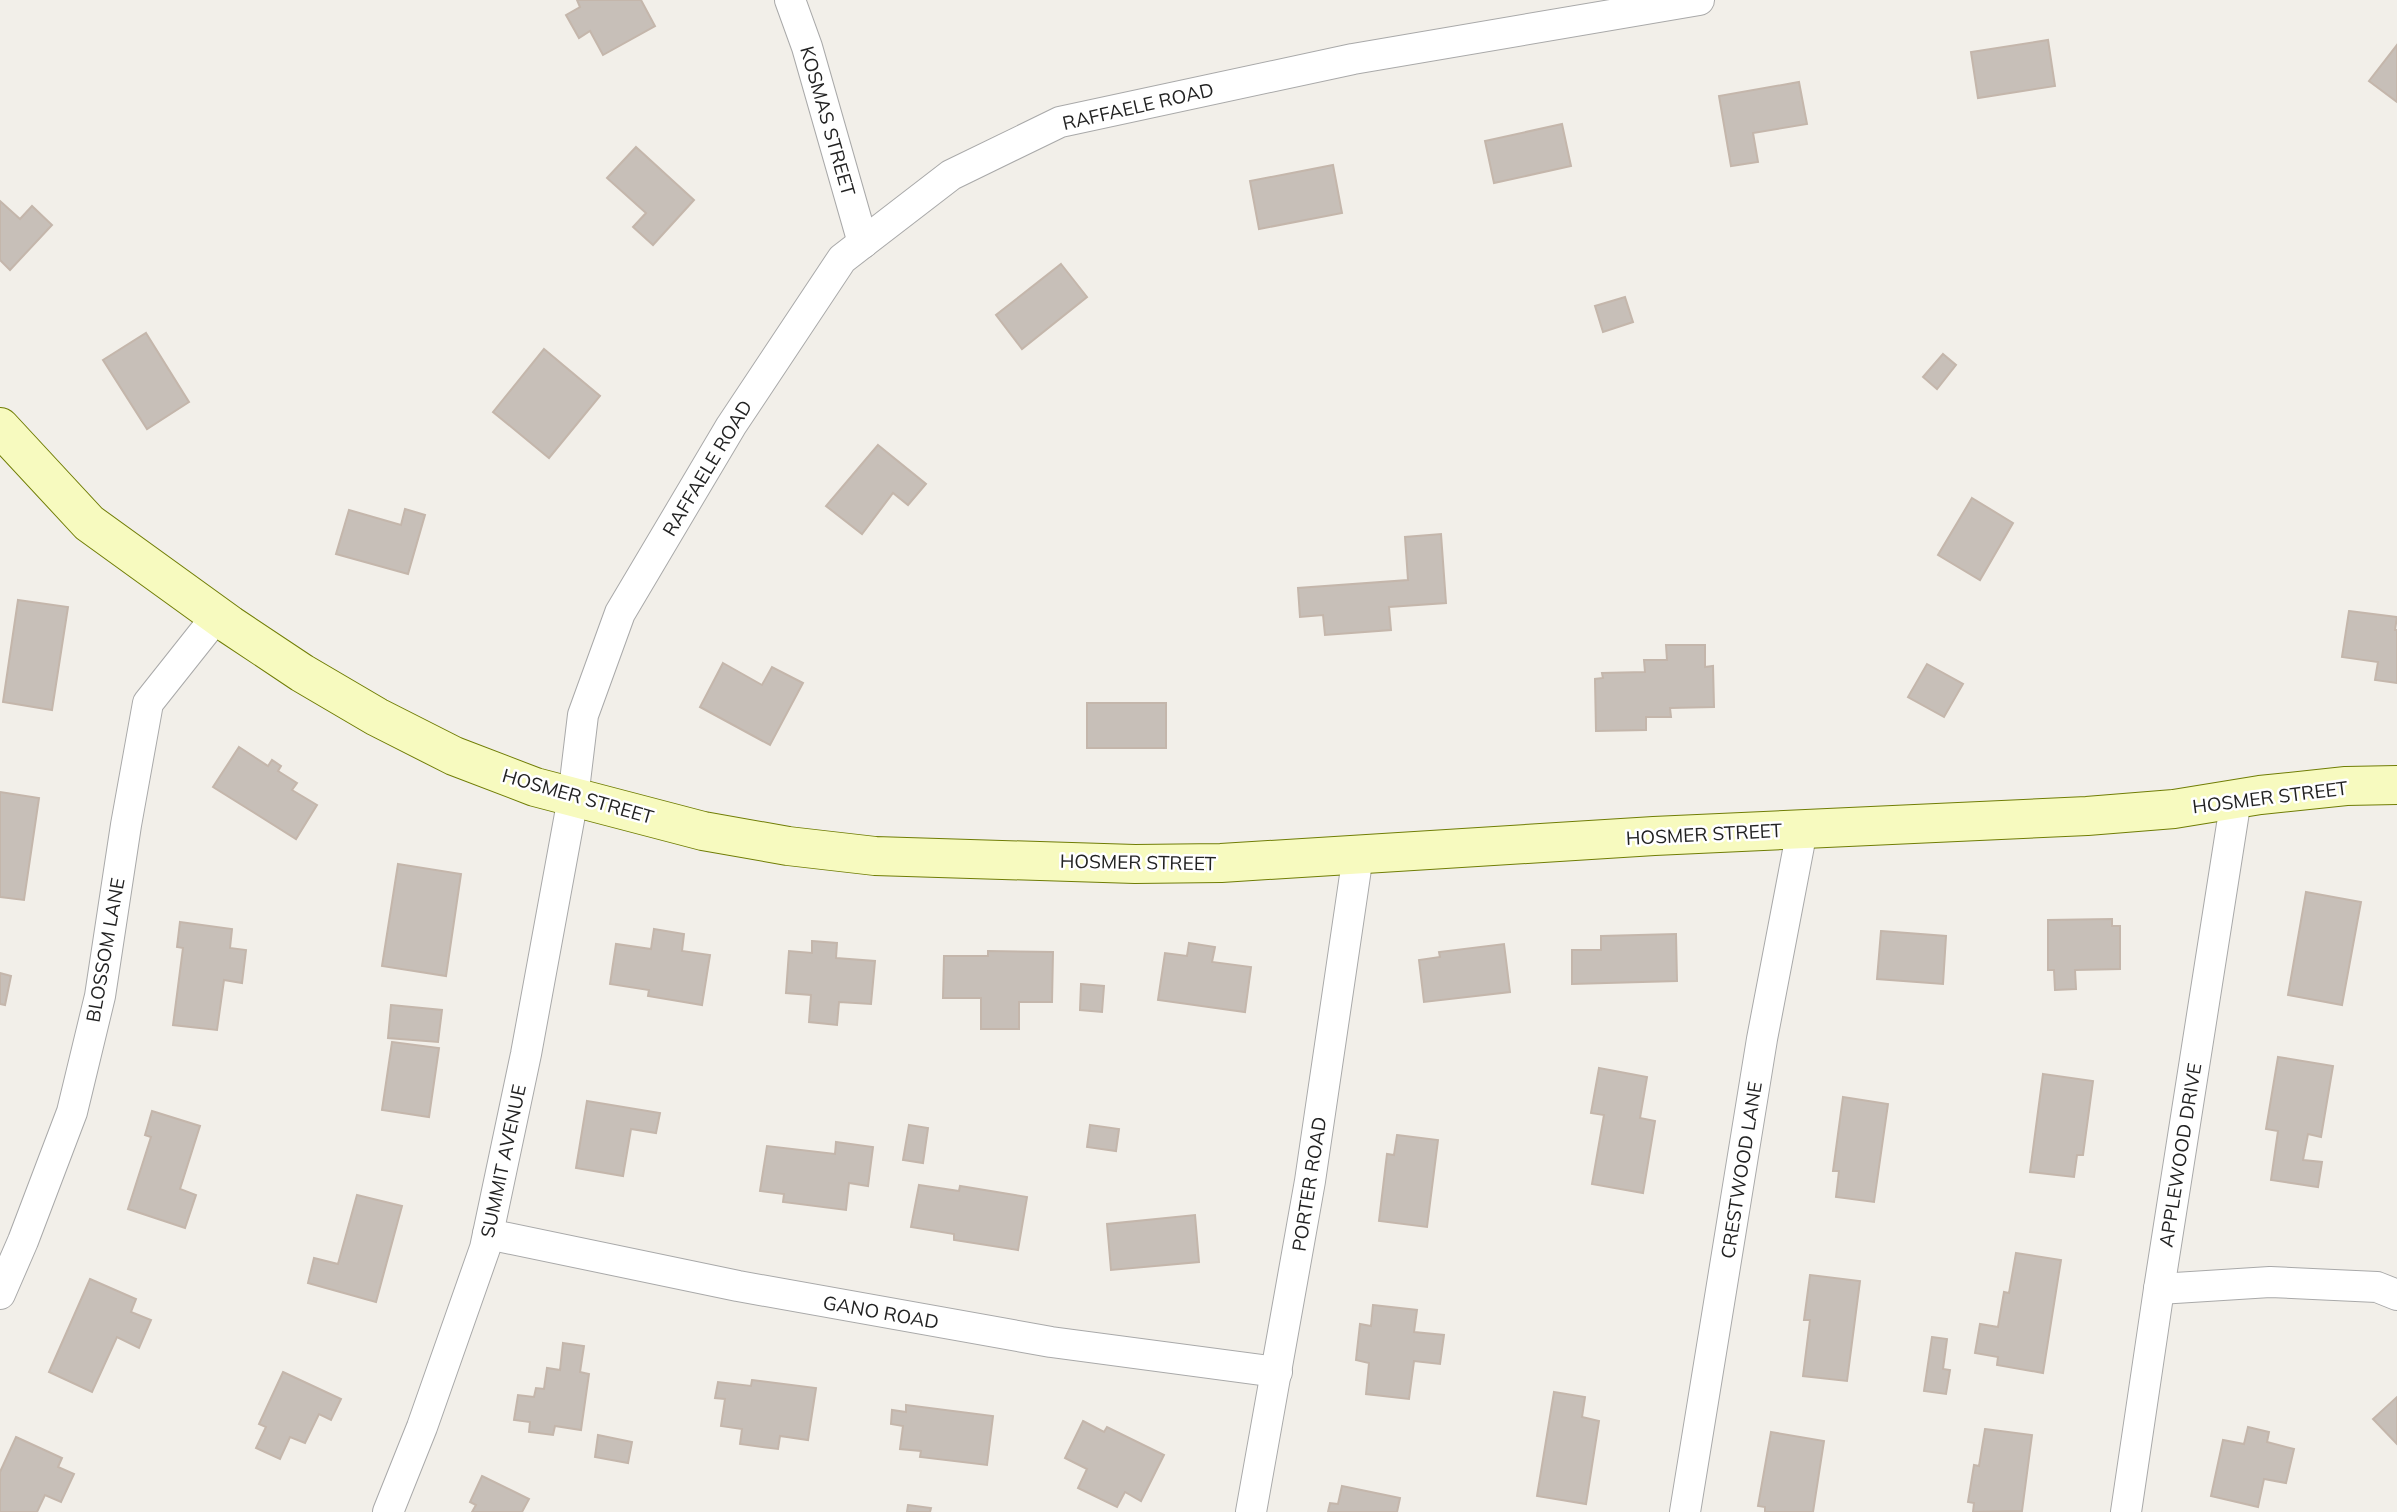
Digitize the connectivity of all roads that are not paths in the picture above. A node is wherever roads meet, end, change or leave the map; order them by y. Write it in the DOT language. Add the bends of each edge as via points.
graph roads {
  1 [pos="790,0"];
  2 [pos="1699,0"];
  3 [pos="863,243"];
  4 [pos="0,427"];
  5 [pos="217,616"];
  6 [pos="2397,785"];
  7 [pos="573,798"];
  8 [pos="2236,799"];
  9 [pos="1802,830"];
  10 [pos="1358,855"];
  11 [pos="488,1234"];
  12 [pos="2159,1289"];
  13 [pos="0,1294"];
  14 [pos="2397,1295"];
  15 [pos="1277,1373"];
  16 [pos="388,1512"];
  17 [pos="1251,1512"];
  18 [pos="1685,1512"];
  19 [pos="2126,1512"];
  1 -- 3 [label="street, KOSMAS STREET"];
  2 -- 3 [label="street, RAFFAELE ROAD" via="1353,59 1060,122 951,175"];
  3 -- 7 [label="street, RAFFAELE ROAD" via="842,259 738,415 620,613 583,715"];
  4 -- 5 [label="street, HOSMER STREET" via="89,523"];
  5 -- 7 [label="street, HOSMER STREET" via="377,717 454,756"];
  5 -- 13 [label="street, BLOSSOM LANE" via="148,703 100,996 72,1112"];
  6 -- 8 [label="street, HOSMER STREET"];
  7 -- 10 [label="street, HOSMER STREET" via="703,831 874,856 1135,864"];
  7 -- 11 [label="street, SUMMIT AVENUE"];
  8 -- 9 [label="street, HOSMER STREET" via="2087,816"];
  8 -- 12 [label="street, APPLEWOOD DRIVE"];
  9 -- 10 [label="street, HOSMER STREET"];
  9 -- 18 [label="street, CRESTWOOD LANE" via="1762,1039"];
  10 -- 15 [label="street, PORTER ROAD"];
  11 -- 15 [label="street, GANO ROAD" via="738,1286 1037,1340"];
  11 -- 16 [label="street, SUMMIT AVENUE"];
  12 -- 14 [label="street" via="2270,1282 2377,1287"];
  12 -- 19 [label="street, APPLEWOOD DRIVE"];
  15 -- 17 [label="street, PORTER ROAD"];
}
